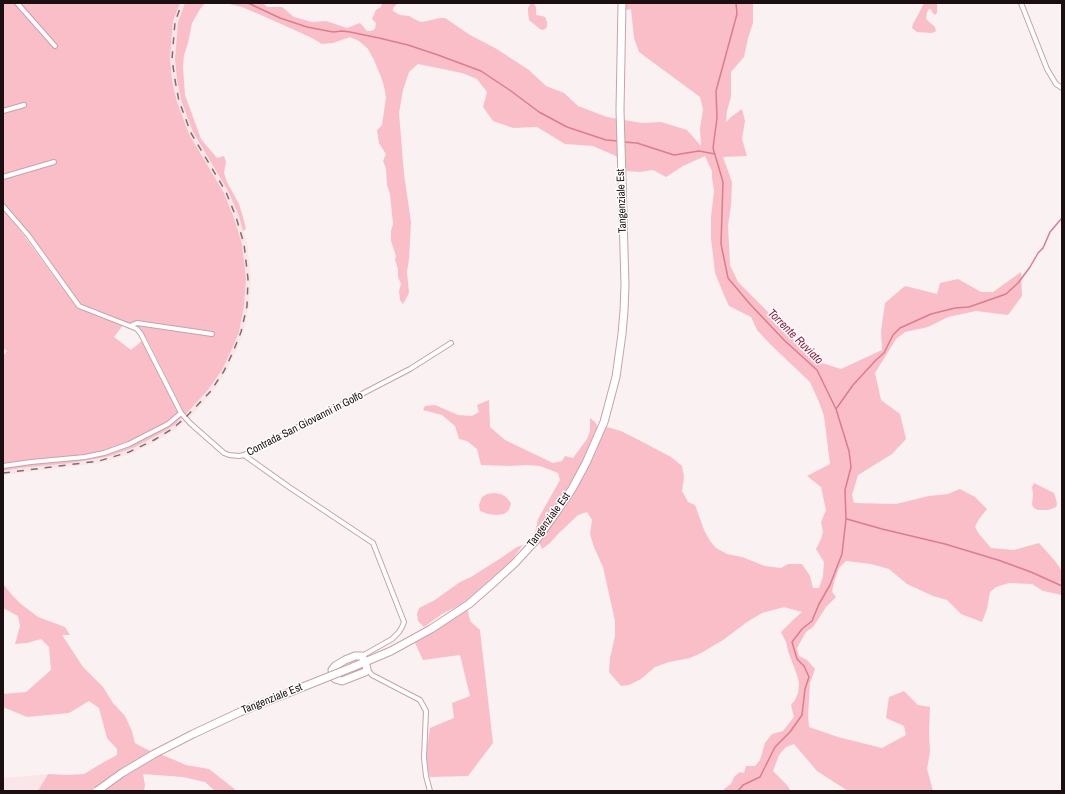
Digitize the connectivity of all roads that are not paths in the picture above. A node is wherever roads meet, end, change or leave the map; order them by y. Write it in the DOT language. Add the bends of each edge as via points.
graph roads {
  1 [pos="17,3"];
  2 [pos="622,3"];
  3 [pos="1020,3"];
  4 [pos="55,46"];
  5 [pos="1062,88"];
  6 [pos="24,105"];
  7 [pos="3,111"];
  8 [pos="54,162"];
  9 [pos="3,178"];
  10 [pos="3,206"];
  11 [pos="130,326"];
  12 [pos="212,334"];
  13 [pos="451,343"];
  14 [pos="181,413"];
  15 [pos="244,455"];
  16 [pos="3,466"];
  17 [pos="363,659"];
  18 [pos="367,669"];
  19 [pos="97,791"];
  20 [pos="430,791"];
  1 -- 4 [label="street"];
  2 -- 17 [label="main road, Tangenziale Est" via="620,110 624,311 616,377 604,422 572,489 537,539 515,563 469,604 431,629 391,651"];
  3 -- 5 [label="street" via="1047,69 1056,84"];
  6 -- 7 [label="street"];
  8 -- 9 [label="street"];
  10 -- 11 [label="street, Contrada San Giovanni in Golfo" via="28,235 79,306"];
  11 -- 12 [label="street" via="137,323"];
  11 -- 14 [label="street, Contrada San Giovanni in Golfo" via="141,334"];
  13 -- 15 [label="street, Contrada San Giovanni in Golfo" via="384,384"];
  14 -- 15 [label="street, Contrada San Giovanni in Golfo" via="224,453"];
  14 -- 16 [label="street" via="168,424 149,434 104,452 85,457"];
  15 -- 17 [label="street" via="373,543 404,622 392,639"];
  17 -- 18 [label="main road"];
  17 -- 18 [label="main road" via="355,656 335,666 332,670 335,679 342,681"];
  17 -- 19 [label="main road, Tangenziale Est, bridge" via="353,667 240,712 193,734 154,754"];
  18 -- 20 [label="street" via="372,676 420,700 426,711 424,758"];
}
